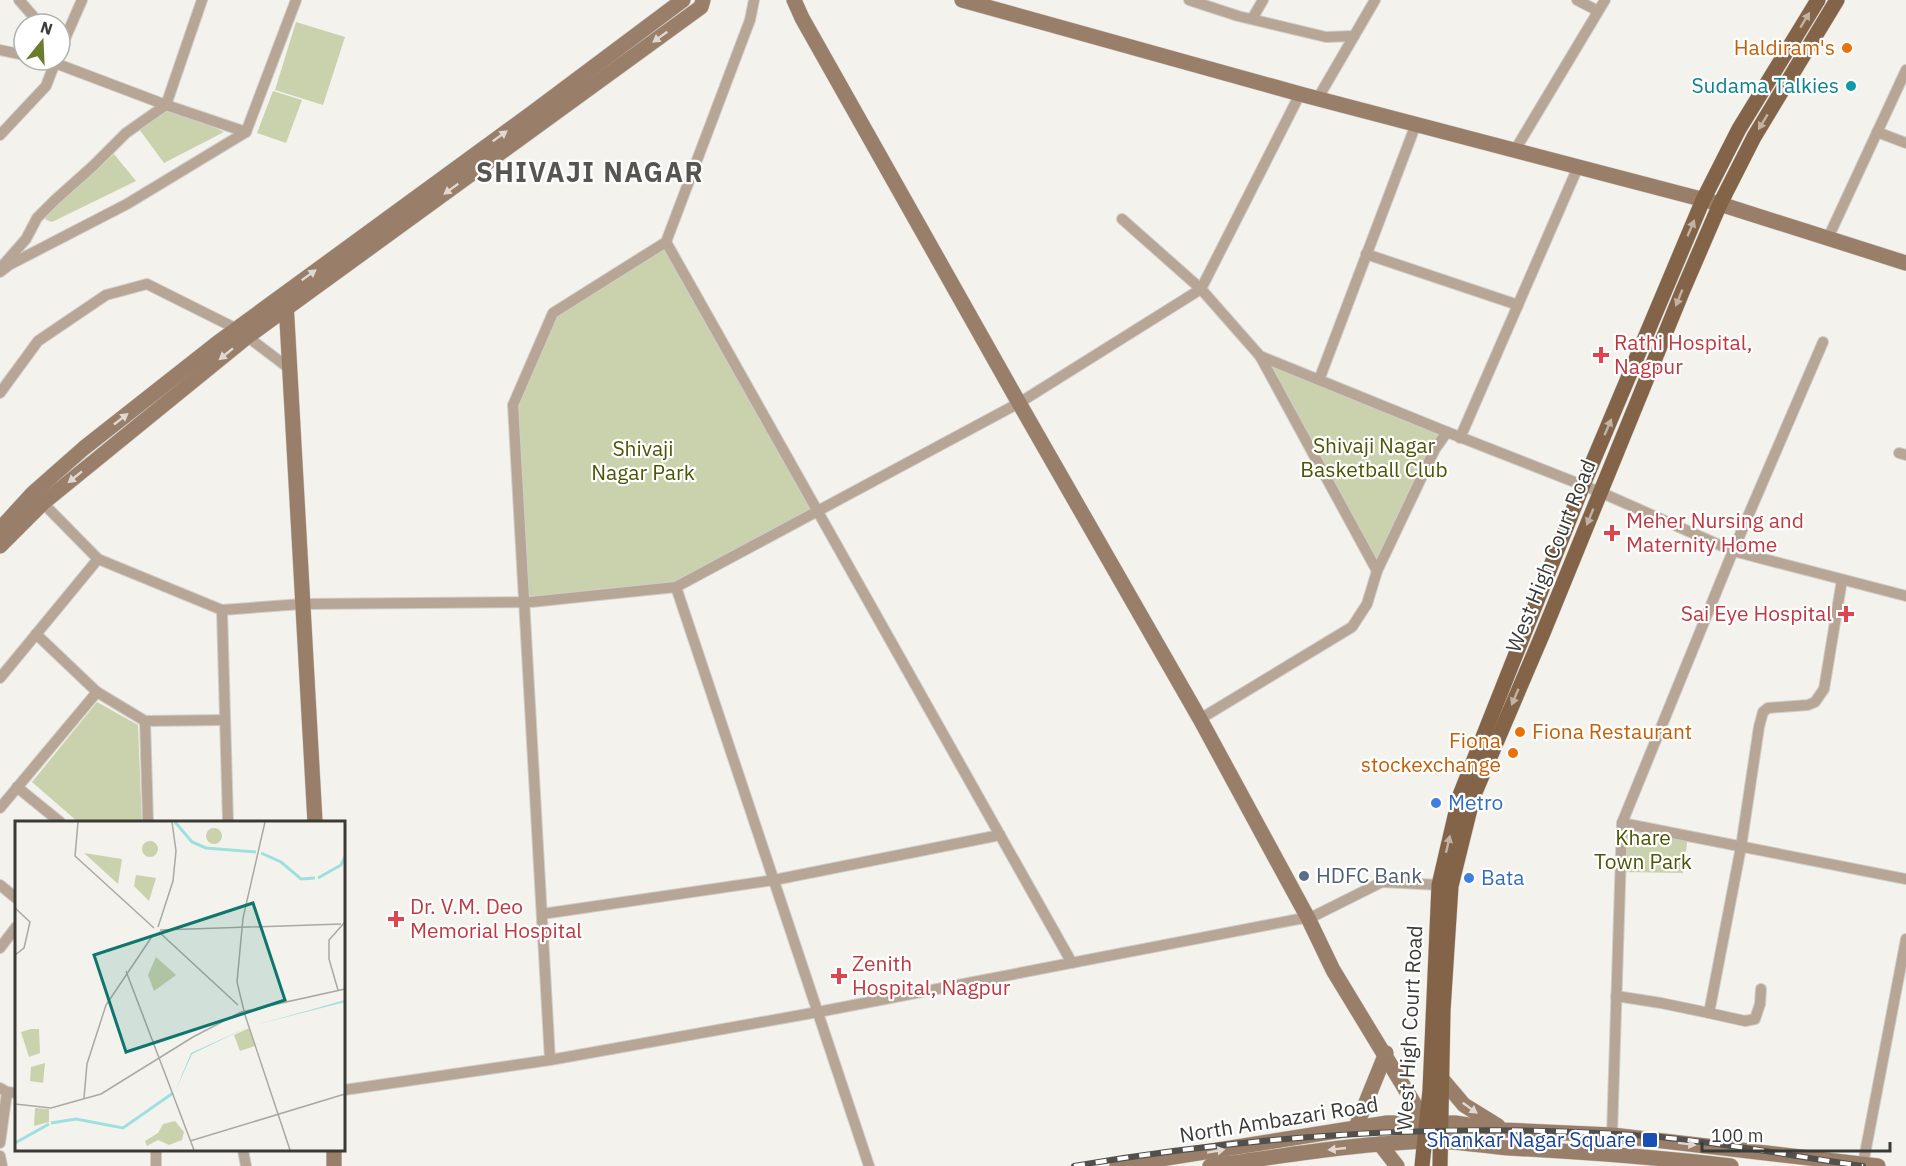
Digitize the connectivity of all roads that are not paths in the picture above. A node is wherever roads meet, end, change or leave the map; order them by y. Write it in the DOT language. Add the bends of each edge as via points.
graph roads {
  1 [pos="19,0"];
  2 [pos="82,0"];
  3 [pos="202,0"];
  4 [pos="296,0"];
  5 [pos="683,0"];
  6 [pos="703,0"];
  7 [pos="754,0"];
  8 [pos="794,0"];
  9 [pos="962,0"];
  10 [pos="1190,0"];
  11 [pos="1263,0"];
  12 [pos="1375,0"];
  13 [pos="1577,0"];
  14 [pos="1605,0"];
  15 [pos="1818,0"];
  16 [pos="1837,0"];
  17 [pos="30,12"];
  18 [pos="1598,12"];
  19 [pos="1252,19"];
  20 [pos="72,21"];
  21 [pos="1354,36"];
  22 [pos="72,68"];
  23 [pos="1906,69"];
  24 [pos="50,72"];
  25 [pos="1300,94"];
  26 [pos="1318,98"];
  27 [pos="166,105"];
  28 [pos="1416,124"];
  29 [pos="246,132"];
  30 [pos="1877,132"];
  31 [pos="0,135"];
  32 [pos="1906,143"];
  33 [pos="1515,150"];
  34 [pos="1578,166"];
  35 [pos="1703,200"];
  36 [pos="1720,204"];
  37 [pos="1122,219"];
  38 [pos="1828,238"];
  39 [pos="666,242"];
  40 [pos="1366,254"];
  41 [pos="1906,263"];
  42 [pos="0,270"];
  43 [pos="1202,289"];
  44 [pos="286,300"];
  45 [pos="1518,305"];
  46 [pos="242,333"];
  47 [pos="1823,342"];
  48 [pos="1260,356"];
  49 [pos="290,369"];
  50 [pos="1320,380"];
  51 [pos="0,393"];
  52 [pos="1019,403"];
  53 [pos="1447,432"];
  54 [pos="1460,438"];
  55 [pos="1583,485"];
  56 [pos="1600,492"];
  57 [pos="38,498"];
  58 [pos="817,510"];
  59 [pos="0,529"];
  60 [pos="0,546"];
  61 [pos="1733,551"];
  62 [pos="98,559"];
  63 [pos="1377,571"];
  64 [pos="1842,580"];
  65 [pos="676,587"];
  66 [pos="1906,596"];
  67 [pos="524,602"];
  68 [pos="302,604"];
  69 [pos="222,610"];
  70 [pos="36,634"];
  71 [pos="0,678"];
  72 [pos="97,692"];
  73 [pos="1200,719"];
  74 [pos="225,720"];
  75 [pos="145,721"];
  76 [pos="18,787"];
  77 [pos="0,808"];
  78 [pos="59,821"];
  79 [pos="148,821"];
  80 [pos="228,821"];
  81 [pos="315,821"];
  82 [pos="1622,823"];
  83 [pos="1000,835"];
  84 [pos="1741,847"];
  85 [pos="1906,879"];
  86 [pos="774,880"];
  87 [pos="0,885"];
  88 [pos="1439,885"];
  89 [pos="15,897"];
  90 [pos="542,914"];
  91 [pos="1308,918"];
  92 [pos="15,928"];
  93 [pos="1906,939"];
  94 [pos="0,948"];
  95 [pos="1072,963"];
  96 [pos="1761,989"];
  97 [pos="1616,996"];
  98 [pos="818,1012"];
  99 [pos="1709,1013"];
  100 [pos="1386,1053"];
  101 [pos="550,1060"];
  102 [pos="1442,1078"];
  103 [pos="345,1090"];
  104 [pos="8,1091"];
  105 [pos="1434,1118"];
  106 [pos="1356,1127"];
  107 [pos="1503,1130"];
  108 [pos="1612,1135"];
  109 [pos="1433,1142"];
  110 [pos="0,1143"];
  111 [pos="1380,1144"];
  112 [pos="243,1151"];
  113 [pos="333,1151"];
  114 [pos="0,1156"];
  115 [pos="1871,1165"];
  116 [pos="2,1166"];
  117 [pos="246,1166"];
  118 [pos="334,1166"];
  119 [pos="869,1166"];
  120 [pos="1117,1166"];
  121 [pos="1210,1166"];
  122 [pos="1397,1166"];
  123 [pos="1422,1166"];
  124 [pos="1440,1166"];
  125 [pos="1731,1166"];
  1 -- 17 [label="street"];
  2 -- 20 [label="street"];
  3 -- 27 [label="street"];
  4 -- 29 [label="street"];
  44 -- 5 [label="street, one-way"];
  6 -- 44 [label="street, one-way" via="701,7"];
  7 -- 39 [label="street" via="750,20"];
  8 -- 52 [label="street"];
  9 -- 25 [label="street"];
  10 -- 19 [label="street"];
  11 -- 19 [label="street"];
  12 -- 21 [label="street"];
  13 -- 18 [label="street"];
  14 -- 18 [label="street"];
  35 -- 15 [label="main road, West High Court Road, one-way" via="1739,129"];
  16 -- 36 [label="main road, West High Court Road, one-way" via="1754,137"];
  18 -- 33 [label="street"];
  19 -- 21 [label="street" via="1326,37"];
  21 -- 26 [label="street"];
  22 -- 27 [label="street"];
  23 -- 30 [label="street"];
  24 -- 31 [label="street" via="46,86"];
  25 -- 26 [label="street"];
  25 -- 43 [label="street"];
  26 -- 28 [label="street"];
  27 -- 29 [label="street"];
  27 -- 42 [label="street" via="126,133 55,200"];
  28 -- 33 [label="street"];
  28 -- 40 [label="street"];
  29 -- 42 [label="street" via="127,204"];
  30 -- 32 [label="street"];
  30 -- 38 [label="street"];
  33 -- 34 [label="street"];
  34 -- 35 [label="street"];
  34 -- 45 [label="street"];
  35 -- 36 [label="street"];
  55 -- 35 [label="main road, West High Court Road, one-way"];
  36 -- 38 [label="street"];
  36 -- 56 [label="main road, West High Court Road, one-way"];
  37 -- 43 [label="street"];
  38 -- 41 [label="street"];
  39 -- 58 [label="street"];
  39 -- 67 [label="street" via="553,313 513,405"];
  40 -- 45 [label="street"];
  40 -- 50 [label="street"];
  43 -- 48 [label="street"];
  43 -- 52 [label="street"];
  44 -- 46 [label="street"];
  44 -- 49 [label="street"];
  45 -- 54 [label="street"];
  46 -- 49 [label="street"];
  46 -- 51 [label="street" via="147,284 106,295 38,340"];
  46 -- 57 [label="street"];
  47 -- 61 [label="street"];
  48 -- 50 [label="street"];
  48 -- 63 [label="street"];
  49 -- 68 [label="street"];
  50 -- 53 [label="street"];
  52 -- 58 [label="street"];
  52 -- 73 [label="street"];
  53 -- 54 [label="street"];
  53 -- 63 [label="street" via="1435,449"];
  54 -- 55 [label="street"];
  55 -- 56 [label="street"];
  88 -- 55 [label="main road, West High Court Road, one-way" via="1460,795"];
  56 -- 61 [label="street"];
  56 -- 102 [label="main road, West High Court Road, one-way" via="1473,797 1451,886"];
  57 -- 59 [label="street"];
  57 -- 60 [label="street"];
  57 -- 62 [label="street"];
  58 -- 65 [label="street"];
  58 -- 83 [label="street"];
  61 -- 64 [label="street"];
  61 -- 82 [label="street"];
  62 -- 69 [label="street"];
  62 -- 70 [label="street"];
  63 -- 73 [label="street" via="1367,603 1352,627"];
  64 -- 66 [label="street"];
  64 -- 84 [label="street" via="1824,689 1808,705 1768,708 1763,712"];
  65 -- 67 [label="street"];
  65 -- 86 [label="street"];
  67 -- 68 [label="street"];
  67 -- 90 [label="street"];
  68 -- 69 [label="street"];
  68 -- 81 [label="street"];
  69 -- 74 [label="street"];
  70 -- 71 [label="street"];
  70 -- 72 [label="street"];
  72 -- 75 [label="street"];
  72 -- 76 [label="street"];
  73 -- 91 [label="street"];
  74 -- 75 [label="street"];
  74 -- 80 [label="street"];
  75 -- 79 [label="street"];
  76 -- 77 [label="street"];
  76 -- 78 [label="street"];
  82 -- 84 [label="street"];
  82 -- 97 [label="street"];
  83 -- 86 [label="street"];
  83 -- 95 [label="street"];
  84 -- 85 [label="street"];
  84 -- 99 [label="street"];
  86 -- 90 [label="street"];
  86 -- 98 [label="street"];
  87 -- 89 [label="street"];
  88 -- 91 [label="street" via="1382,882"];
  88 -- 105 [label="main road, West High Court Road"];
  90 -- 101 [label="street"];
  91 -- 95 [label="street"];
  91 -- 100 [label="street" via="1334,970"];
  92 -- 94 [label="street"];
  93 -- 115 [label="street"];
  95 -- 98 [label="street"];
  96 -- 99 [label="street" via="1755,1019 1745,1021"];
  97 -- 99 [label="street"];
  97 -- 108 [label="street"];
  98 -- 101 [label="street"];
  98 -- 119 [label="street"];
  100 -- 105 [label="street" via="1418,1110"];
  100 -- 106 [label="street"];
  101 -- 103 [label="street"];
  102 -- 105 [label="main road, West High Court Road"];
  102 -- 107 [label="street, one-way" via="1464,1104"];
  104 -- 110 [label="street"];
  105 -- 106 [label="street, North Ambazari Road"];
  105 -- 107 [label="street, North Ambazari Road"];
  105 -- 109 [label="main road, West High Court Road"];
  120 -- 106 [label="street, North Ambazari Road, one-way"];
  107 -- 108 [label="street, North Ambazari Road"];
  108 -- 115 [label="street, North Ambazari Road, one-way"];
  109 -- 111 [label="street, North Ambazari Road"];
  109 -- 123 [label="main road, West High Court Road"];
  109 -- 124 [label="main road, West High Court Road"];
  109 -- 125 [label="street, North Ambazari Road"];
  111 -- 121 [label="street, North Ambazari Road, one-way"];
  111 -- 122 [label="street"];
  112 -- 117 [label="street"];
  113 -- 118 [label="street"];
  114 -- 116 [label="street"];
}
